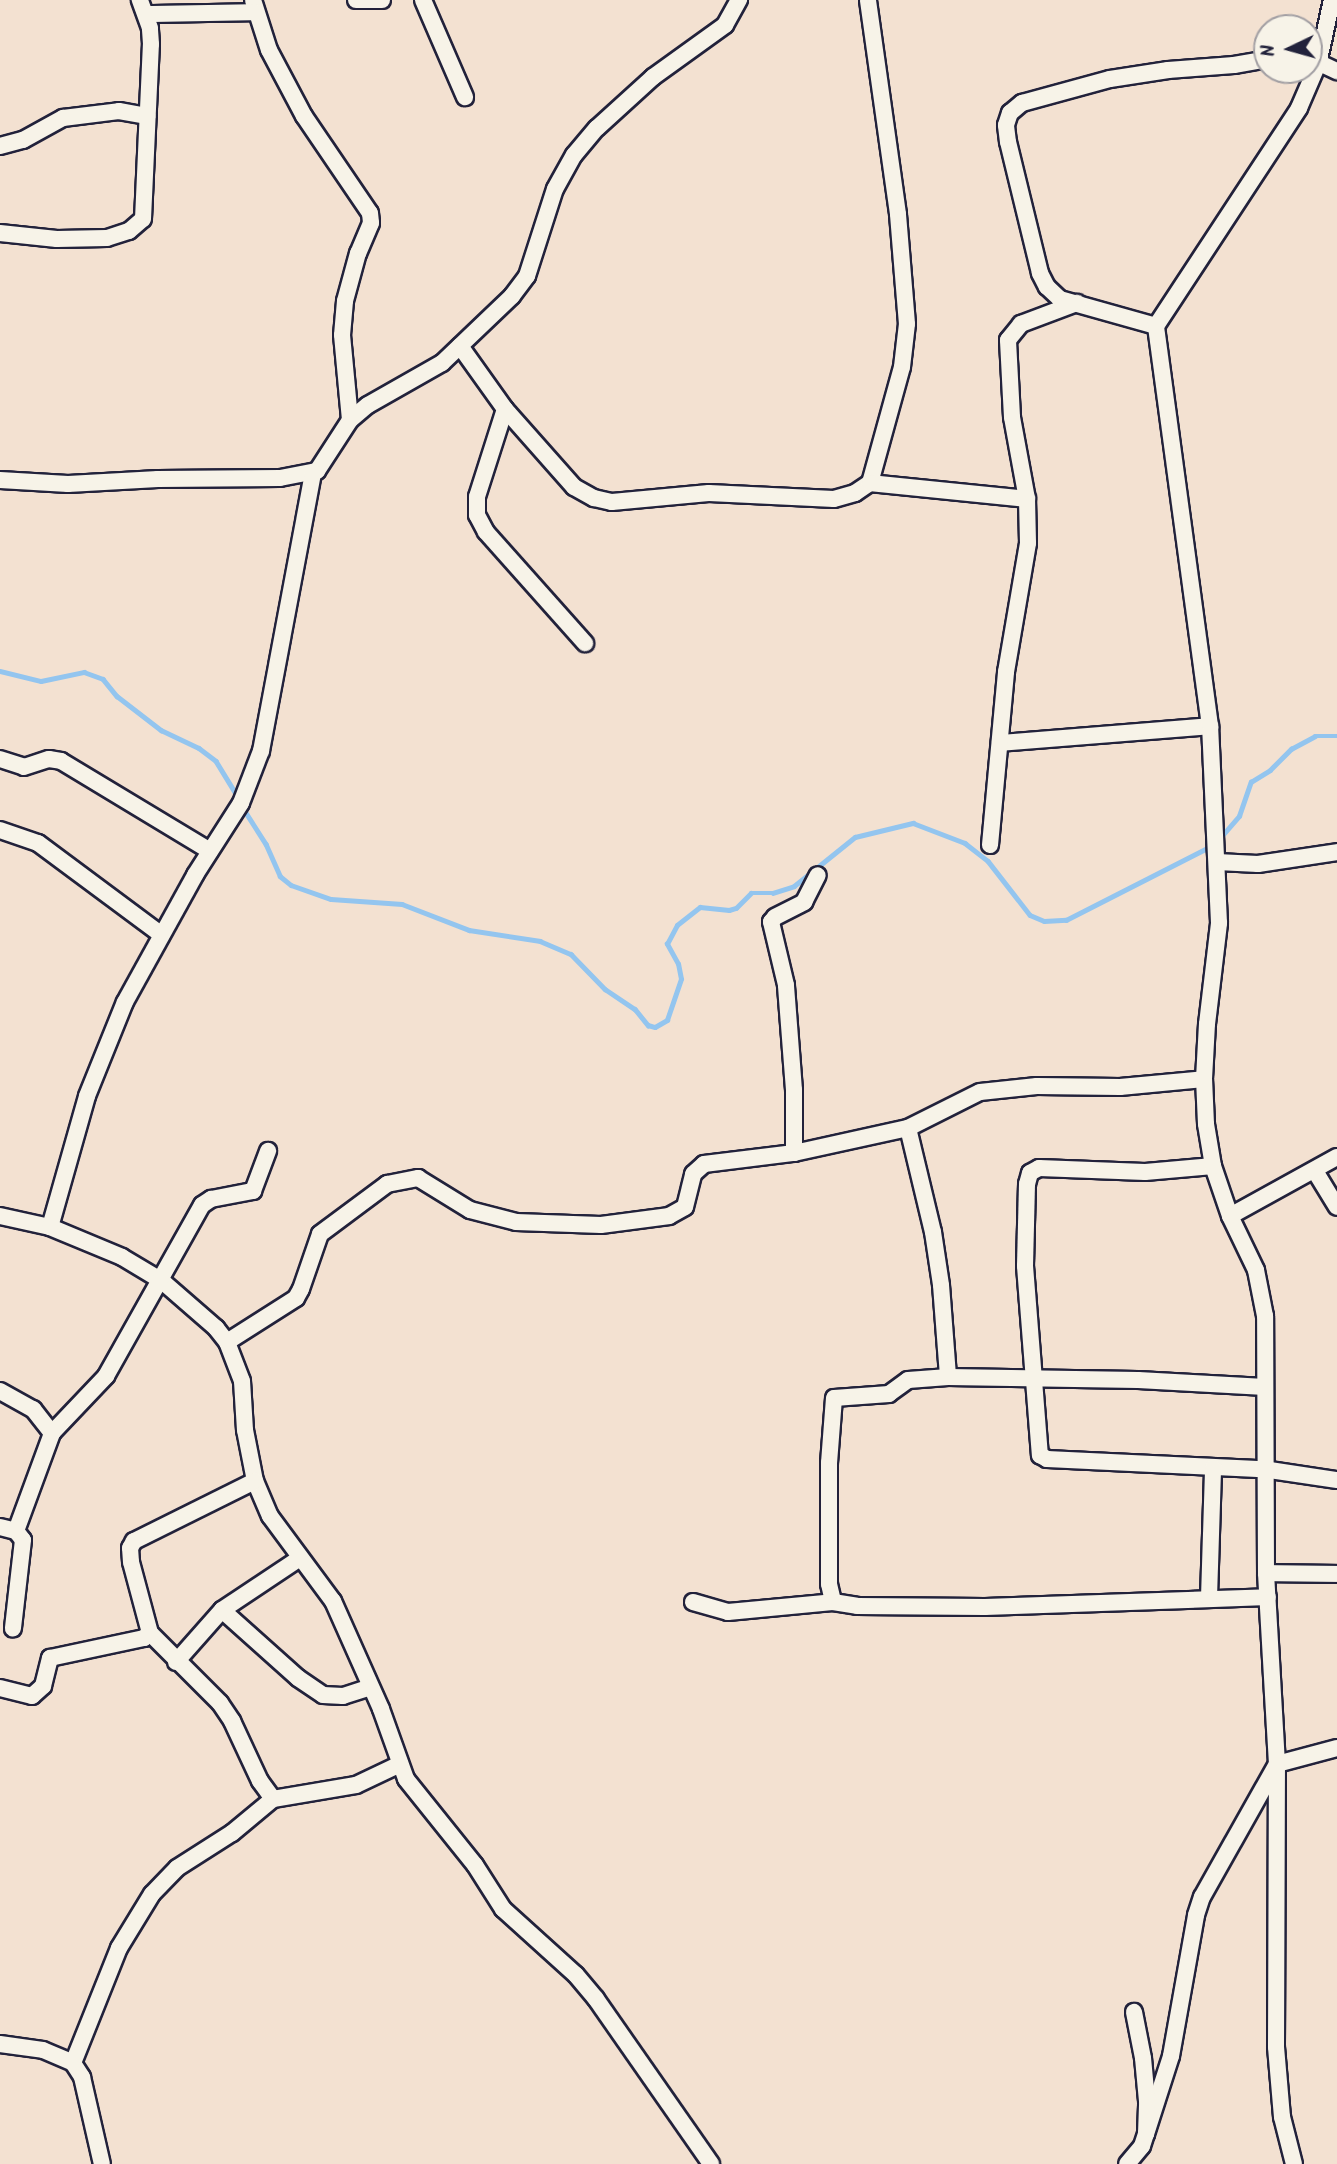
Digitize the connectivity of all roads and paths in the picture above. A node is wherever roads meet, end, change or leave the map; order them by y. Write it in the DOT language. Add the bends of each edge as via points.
graph roads {
  1 [pos="355,0"];
  2 [pos="382,0"];
  3 [pos="423,0"];
  4 [pos="739,0"];
  5 [pos="868,0"];
  6 [pos="1332,0"];
  7 [pos="255,6"];
  8 [pos="143,7"];
  9 [pos="1323,30"];
  10 [pos="1253,62"];
  11 [pos="1306,84"];
  12 [pos="465,97"];
  13 [pos="148,116"];
  14 [pos="0,145"];
  15 [pos="0,233"];
  16 [pos="1077,303"];
  17 [pos="1156,326"];
  18 [pos="460,346"];
  19 [pos="505,409"];
  20 [pos="350,420"];
  21 [pos="313,472"];
  22 [pos="0,480"];
  23 [pos="870,483"];
  24 [pos="1027,499"];
  25 [pos="584,643"];
  26 [pos="1210,726"];
  27 [pos="1000,743"];
  28 [pos="0,758"];
  29 [pos="0,830"];
  30 [pos="990,845"];
  31 [pos="210,851"];
  32 [pos="1337,852"];
  33 [pos="1217,860"];
  34 [pos="818,875"];
  35 [pos="162,935"];
  36 [pos="1204,1079"];
  37 [pos="908,1128"];
  38 [pos="268,1151"];
  39 [pos="794,1153"];
  40 [pos="1337,1157"];
  41 [pos="1213,1166"];
  42 [pos="1315,1171"];
  43 [pos="1337,1207"];
  44 [pos="0,1216"];
  45 [pos="1230,1216"];
  46 [pos="50,1227"];
  47 [pos="162,1281"];
  48 [pos="227,1342"];
  49 [pos="948,1377"];
  50 [pos="1035,1377"];
  51 [pos="1265,1387"];
  52 [pos="0,1391"];
  53 [pos="52,1433"];
  54 [pos="1213,1468"];
  55 [pos="1263,1469"];
  56 [pos="1337,1480"];
  57 [pos="256,1481"];
  58 [pos="0,1527"];
  59 [pos="16,1531"];
  60 [pos="300,1558"];
  61 [pos="1266,1573"];
  62 [pos="1337,1574"];
  63 [pos="1268,1597"];
  64 [pos="1209,1598"];
  65 [pos="693,1602"];
  66 [pos="833,1602"];
  67 [pos="222,1610"];
  68 [pos="13,1628"];
  69 [pos="150,1633"];
  70 [pos="176,1661"];
  71 [pos="371,1687"];
  72 [pos="0,1688"];
  73 [pos="1337,1748"];
  74 [pos="400,1764"];
  75 [pos="1277,1764"];
  76 [pos="273,1799"];
  77 [pos="1134,2012"];
  78 [pos="0,2044"];
  79 [pos="73,2063"];
  80 [pos="1146,2134"];
  81 [pos="102,2164"];
  82 [pos="711,2164"];
  83 [pos="1127,2164"];
  84 [pos="1294,2164"];
  1 -- 2 [label="street"];
  3 -- 12 [label="street"];
  4 -- 18 [label="street" via="724,25 653,77 574,155 555,189 527,275 512,296"];
  5 -- 23 [label="street" via="898,214 907,324 902,367"];
  6 -- 9 [label="street"];
  7 -- 8 [label="street"];
  7 -- 20 [label="street" via="269,50 304,116 370,213 372,223 345,301 342,335"];
  8 -- 13 [label="street" via="150,44"];
  10 -- 16 [label="street" via="1110,79 1022,103 1010,113 1008,142 1040,273 1060,299"];
  11 -- 17 [label="street" via="1299,107"];
  13 -- 14 [label="street" via="119,111 63,118 23,140"];
  13 -- 15 [label="street" via="143,219 129,231 107,238 57,239"];
  16 -- 17 [label="street"];
  16 -- 24 [label="street" via="1021,324 1008,340 1014,430"];
  17 -- 26 [label="street"];
  18 -- 19 [label="street"];
  18 -- 20 [label="street" via="442,363"];
  19 -- 23 [label="street" via="574,487 612,502 709,493 834,499"];
  19 -- 25 [label="street" via="477,497 477,515 486,532"];
  20 -- 21 [label="street"];
  21 -- 22 [label="street" via="280,478 68,484"];
  21 -- 31 [label="street" via="261,751 241,803"];
  23 -- 24 [label="street"];
  24 -- 27 [label="street" via="1028,543 1006,672"];
  26 -- 27 [label="street"];
  26 -- 33 [label="street"];
  27 -- 30 [label="street"];
  28 -- 31 [label="street" via="24,767 49,759 61,761"];
  29 -- 35 [label="street" via="38,843"];
  31 -- 35 [label="street"];
  32 -- 33 [label="street" via="1270,863"];
  33 -- 36 [label="street" via="1219,923"];
  34 -- 39 [label="street" via="803,902 771,922 786,985"];
  35 -- 46 [label="street" via="125,1002 87,1096"];
  36 -- 37 [label="street" via="1120,1087 996,1089 980,1092"];
  36 -- 41 [label="street"];
  37 -- 39 [label="street"];
  37 -- 49 [label="street" via="933,1232"];
  38 -- 47 [label="street" via="253,1191 202,1205"];
  39 -- 48 [label="street" via="704,1164 695,1170 681,1211 601,1225 489,1217 418,1178 387,1184 320,1234 296,1298"];
  40 -- 42 [label="street"];
  41 -- 45 [label="street"];
  41 -- 50 [label="street" via="1144,1172 1039,1168 1030,1173 1025,1266"];
  42 -- 43 [label="street"];
  42 -- 45 [label="street"];
  44 -- 46 [label="street"];
  45 -- 51 [label="street" via="1262,1289"];
  46 -- 47 [label="street" via="122,1257"];
  47 -- 48 [label="street" via="196,1308"];
  47 -- 53 [label="street" via="107,1376"];
  48 -- 57 [label="street" via="242,1381 245,1430"];
  49 -- 50 [label="street"];
  49 -- 66 [label="street" via="908,1380 889,1394 832,1401 829,1584"];
  50 -- 51 [label="street"];
  50 -- 54 [label="street" via="1037,1442 1040,1455 1047,1459"];
  51 -- 55 [label="street"];
  52 -- 53 [label="street" via="33,1409"];
  53 -- 59 [label="street"];
  54 -- 55 [label="street"];
  54 -- 64 [label="street"];
  55 -- 56 [label="street"];
  55 -- 61 [label="street"];
  57 -- 60 [label="street" via="270,1516"];
  57 -- 69 [label="street" via="134,1541 131,1562"];
  58 -- 59 [label="street"];
  59 -- 68 [label="street" via="24,1550"];
  60 -- 67 [label="street"];
  60 -- 71 [label="street" via="333,1601"];
  61 -- 62 [label="street"];
  61 -- 63 [label="street"];
  63 -- 64 [label="street"];
  63 -- 75 [label="street"];
  64 -- 66 [label="street" via="985,1607"];
  65 -- 66 [label="street" via="728,1612"];
  67 -- 70 [label="street"];
  67 -- 71 [label="street" via="323,1695 343,1696"];
  69 -- 70 [label="street"];
  69 -- 72 [label="street" via="50,1658 43,1686 32,1696"];
  70 -- 76 [label="street" via="220,1703"];
  71 -- 74 [label="street"];
  73 -- 75 [label="street"];
  74 -- 76 [label="street" via="356,1785"];
  74 -- 82 [label="street" via="406,1779 475,1865 503,1909 596,1999"];
  75 -- 80 [label="street" via="1199,1906 1171,2056"];
  75 -- 84 [label="street" via="1276,2047 1282,2117"];
  76 -- 79 [label="street" via="232,1833 177,1868 152,1894 119,1948"];
  77 -- 80 [label="street" via="1143,2058"];
  78 -- 79 [label="street" via="43,2050"];
  79 -- 81 [label="street" via="82,2077"];
  80 -- 83 [label="street"];
}
